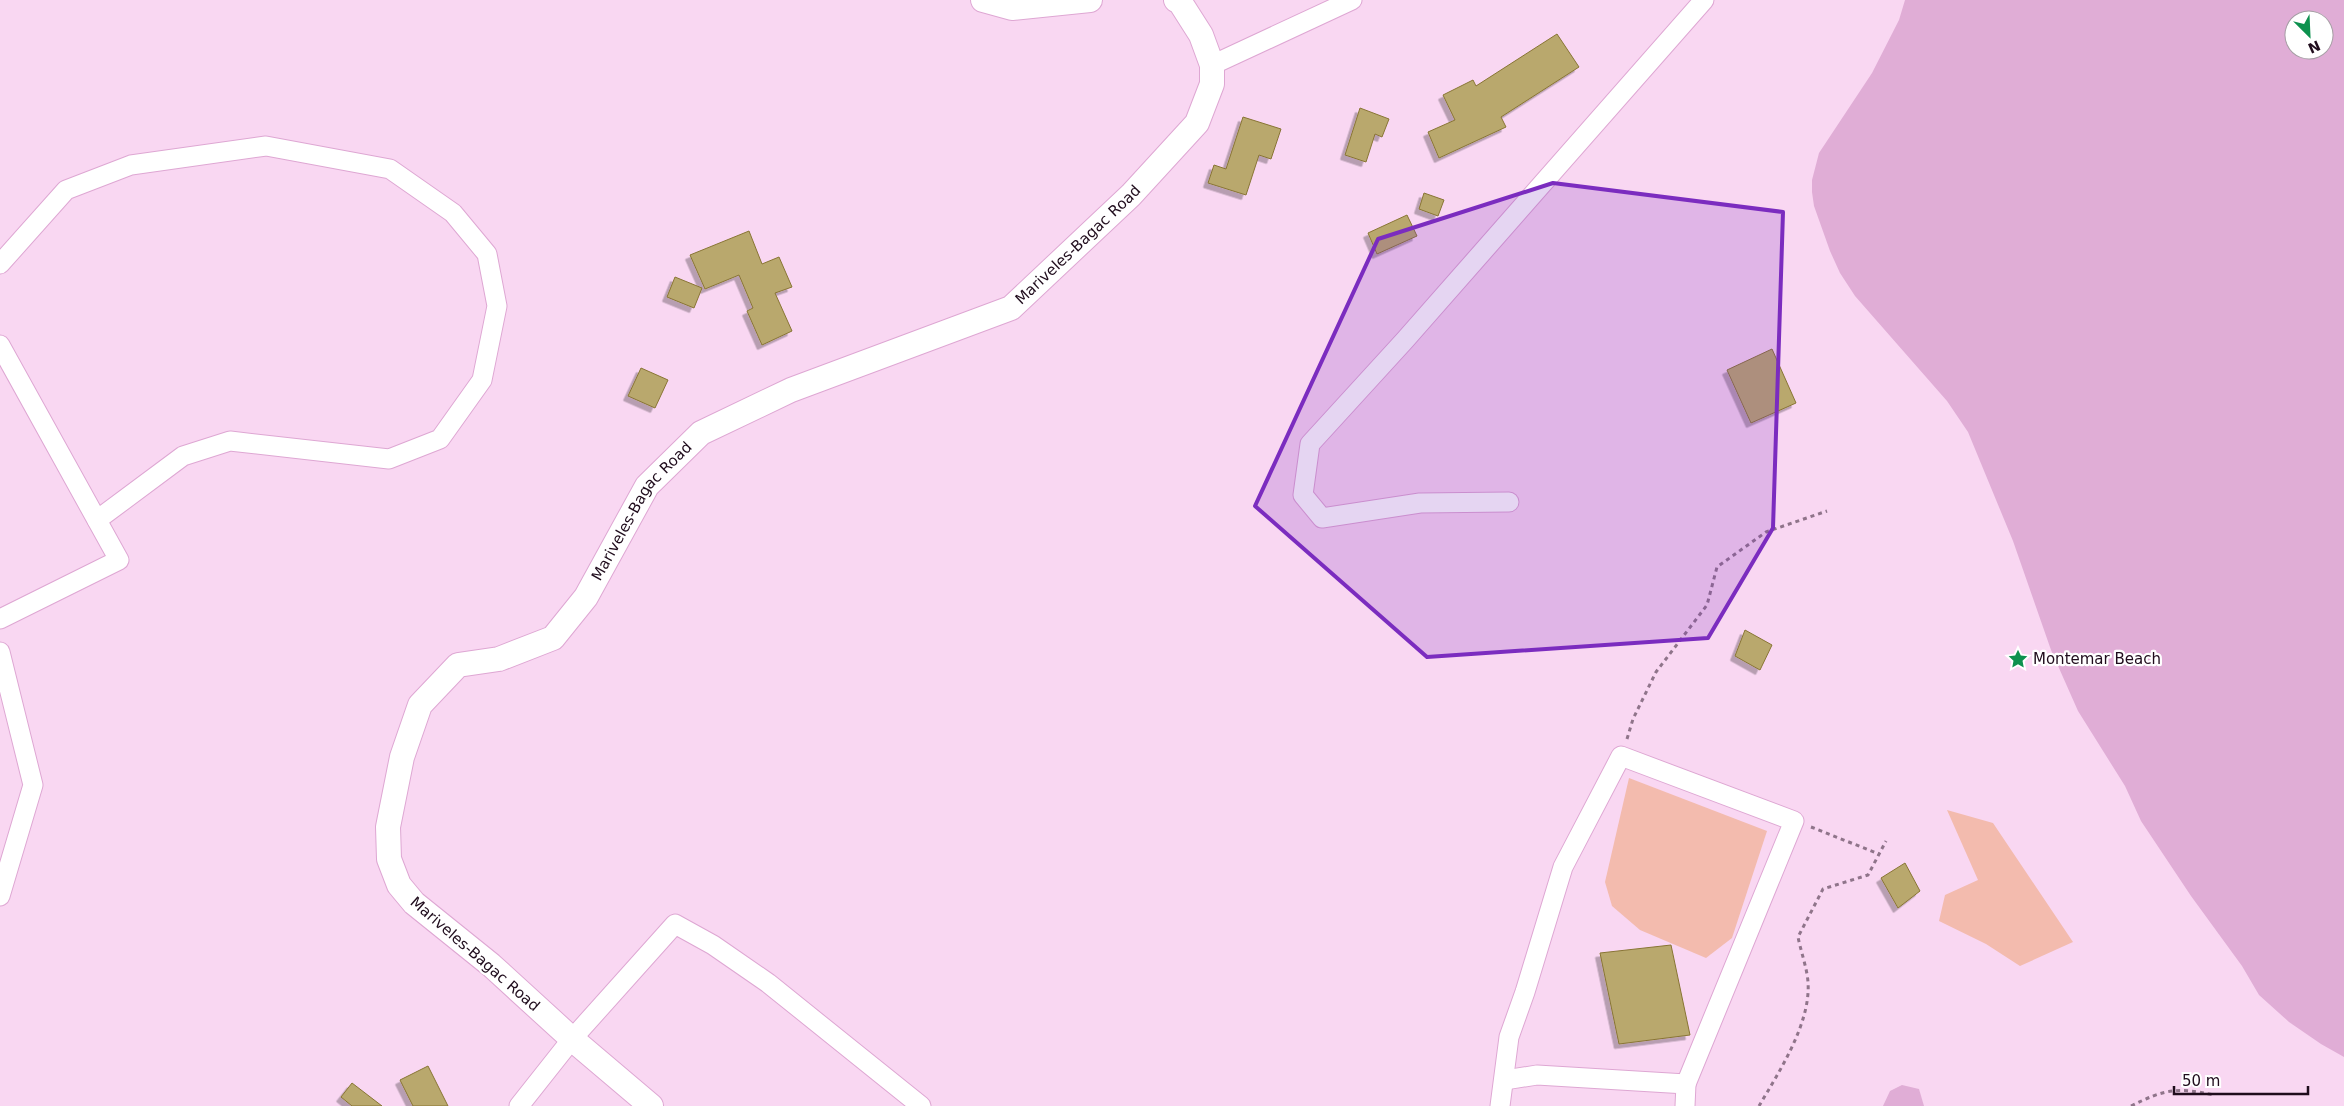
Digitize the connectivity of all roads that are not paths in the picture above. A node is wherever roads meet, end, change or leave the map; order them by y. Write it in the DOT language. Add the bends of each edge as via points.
graph roads {
  1 [pos="983,0"];
  2 [pos="1090,0"];
  3 [pos="1176,0"];
  4 [pos="1352,0"];
  5 [pos="1704,0"];
  6 [pos="1212,65"];
  7 [pos="0,264"];
  8 [pos="0,344"];
  9 [pos="1509,502"];
  10 [pos="97,520"];
  11 [pos="0,619"];
  12 [pos="0,652"];
  13 [pos="0,896"];
  14 [pos="572,1039"];
  15 [pos="1505,1080"];
  16 [pos="1686,1084"];
  17 [pos="519,1106"];
  18 [pos="651,1106"];
  19 [pos="921,1106"];
  20 [pos="1500,1106"];
  21 [pos="1685,1106"];
  1 -- 2 [label="main road" via="1012,8"];
  3 -- 6 [label="main road, Mariveles-Bagac Road" via="1201,34"];
  4 -- 6 [label="street"];
  5 -- 9 [label="street" via="1310,444 1303,495 1322,518 1420,503"];
  6 -- 14 [label="main road, Mariveles-Bagac Road" via="1212,84 1197,123 1130,195 1011,308 791,390 701,433 647,486 586,597 553,638 499,659 458,665 420,705 402,757 388,827 393,873 414,903 491,965"];
  7 -- 10 [label="street" via="66,190 131,164 266,146 390,170 453,212 487,254 497,306 482,380 440,439 389,459 230,441 183,456"];
  8 -- 10 [label="street"];
  10 -- 11 [label="street" via="119,560"];
  12 -- 13 [label="street" via="33,785"];
  14 -- 17 [label="street"];
  14 -- 18 [label="main road, Mariveles-Bagac Road"];
  14 -- 19 [label="street" via="675,924 713,945 768,983"];
  15 -- 16 [label="street" via="1538,1075"];
  15 -- 16 [label="street" via="1509,1037 1563,867 1621,756 1794,821"];
  15 -- 20 [label="street"];
  16 -- 21 [label="street"];
}
